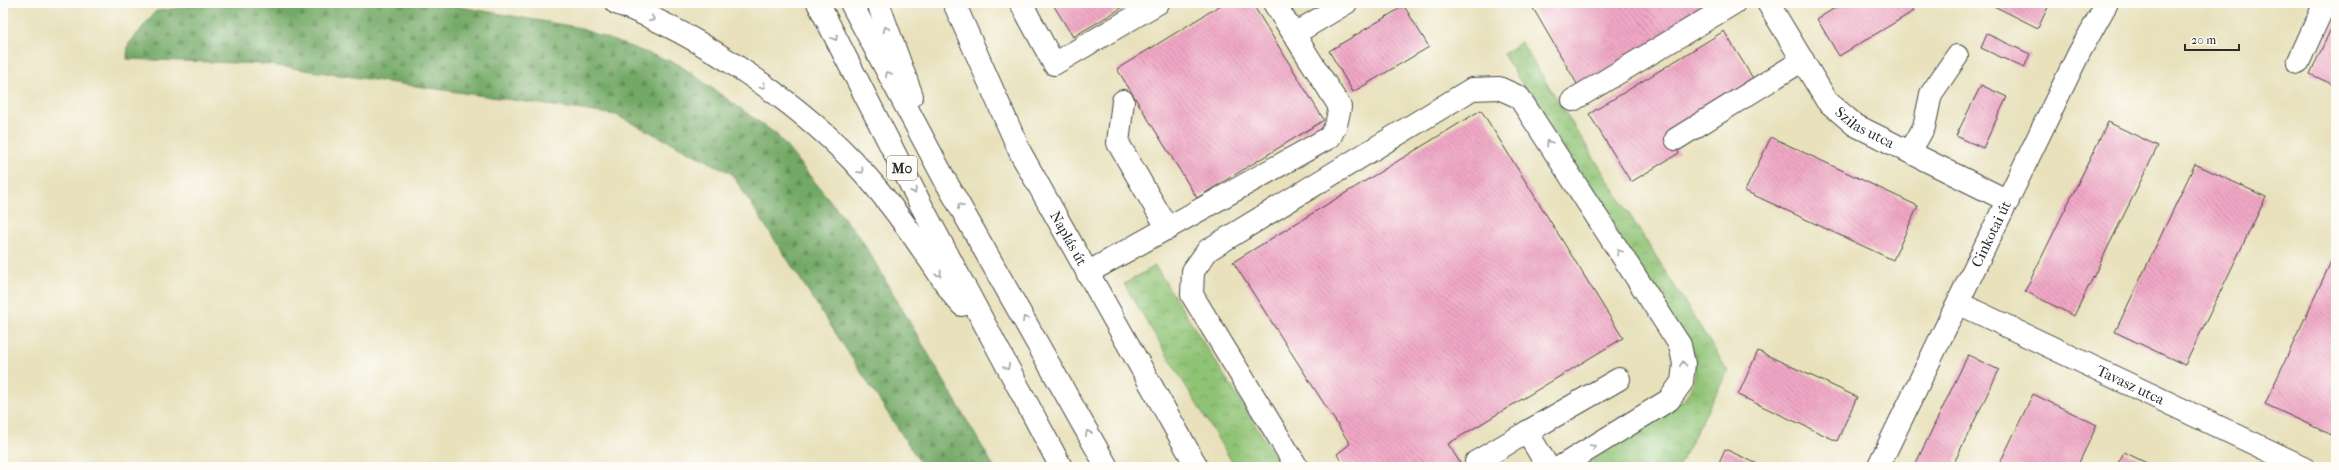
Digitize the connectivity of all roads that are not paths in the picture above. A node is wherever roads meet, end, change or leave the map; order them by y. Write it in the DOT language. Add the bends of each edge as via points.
graph roads {
  1 [pos="616,3"];
  2 [pos="818,3"];
  3 [pos="851,3"];
  4 [pos="878,3"];
  5 [pos="954,3"];
  6 [pos="1021,3"];
  7 [pos="1158,3"];
  8 [pos="1274,3"];
  9 [pos="1346,3"];
  10 [pos="1768,3"];
  11 [pos="2107,3"];
  12 [pos="2325,3"];
  13 [pos="1723,6"];
  14 [pos="1294,34"];
  15 [pos="1957,56"];
  16 [pos="1802,60"];
  17 [pos="2298,63"];
  18 [pos="1123,100"];
  19 [pos="1573,100"];
  20 [pos="1676,140"];
  21 [pos="928,144"];
  22 [pos="1910,152"];
  23 [pos="2008,201"];
  24 [pos="1168,229"];
  25 [pos="1087,273"];
  26 [pos="1958,303"];
  27 [pos="989,333"];
  28 [pos="1619,379"];
  29 [pos="1527,432"];
  30 [pos="1476,462"];
  31 [pos="1061,467"];
  32 [pos="1107,467"];
  33 [pos="1197,467"];
  34 [pos="1297,467"];
  35 [pos="1548,467"];
  36 [pos="1560,467"];
  37 [pos="1878,467"];
  38 [pos="2303,467"];
  1 -- 27 [label="main road, one-way" via="679,31 716,53 818,128 862,171 910,230 954,296"];
  2 -- 27 [label="main road, M0, one-way"];
  21 -- 3 [label="main road, M0, one-way"];
  21 -- 4 [label="main road, one-way" via="908,81"];
  5 -- 25 [label="main road, Naplás út" via="1021,154"];
  6 -- 7 [label="main road" via="1054,64"];
  8 -- 14 [label="main road"];
  9 -- 14 [label="main road"];
  10 -- 16 [label="main road, Szilas utca"];
  11 -- 23 [label="main road, Cinkotai út" via="2078,53"];
  12 -- 17 [label="main road"];
  13 -- 19 [label="main road"];
  14 -- 24 [label="main road" via="1340,107 1330,137"];
  15 -- 22 [label="main road" via="1931,94 1924,127"];
  16 -- 20 [label="main road"];
  16 -- 22 [label="main road, Szilas utca" via="1827,101 1855,125"];
  18 -- 24 [label="main road" via="1118,143"];
  32 -- 21 [label="main road, M0, one-way" via="945,180"];
  22 -- 23 [label="main road, Szilas utca"];
  23 -- 26 [label="main road, Cinkotai út"];
  24 -- 25 [label="main road"];
  25 -- 33 [label="main road, Naplás út"];
  26 -- 37 [label="main road, Cinkotai út"];
  26 -- 38 [label="main road, Tavasz utca"];
  27 -- 31 [label="main road, M0, one-way"];
  28 -- 29 [label="main road"];
  29 -- 30 [label="main road"];
  29 -- 35 [label="main road"];
  36 -- 34 [label="main road, one-way" via="1669,400 1682,382 1684,364 1680,345 1519,97 1499,88 1472,89 1208,250 1194,271 1192,295"];
}
